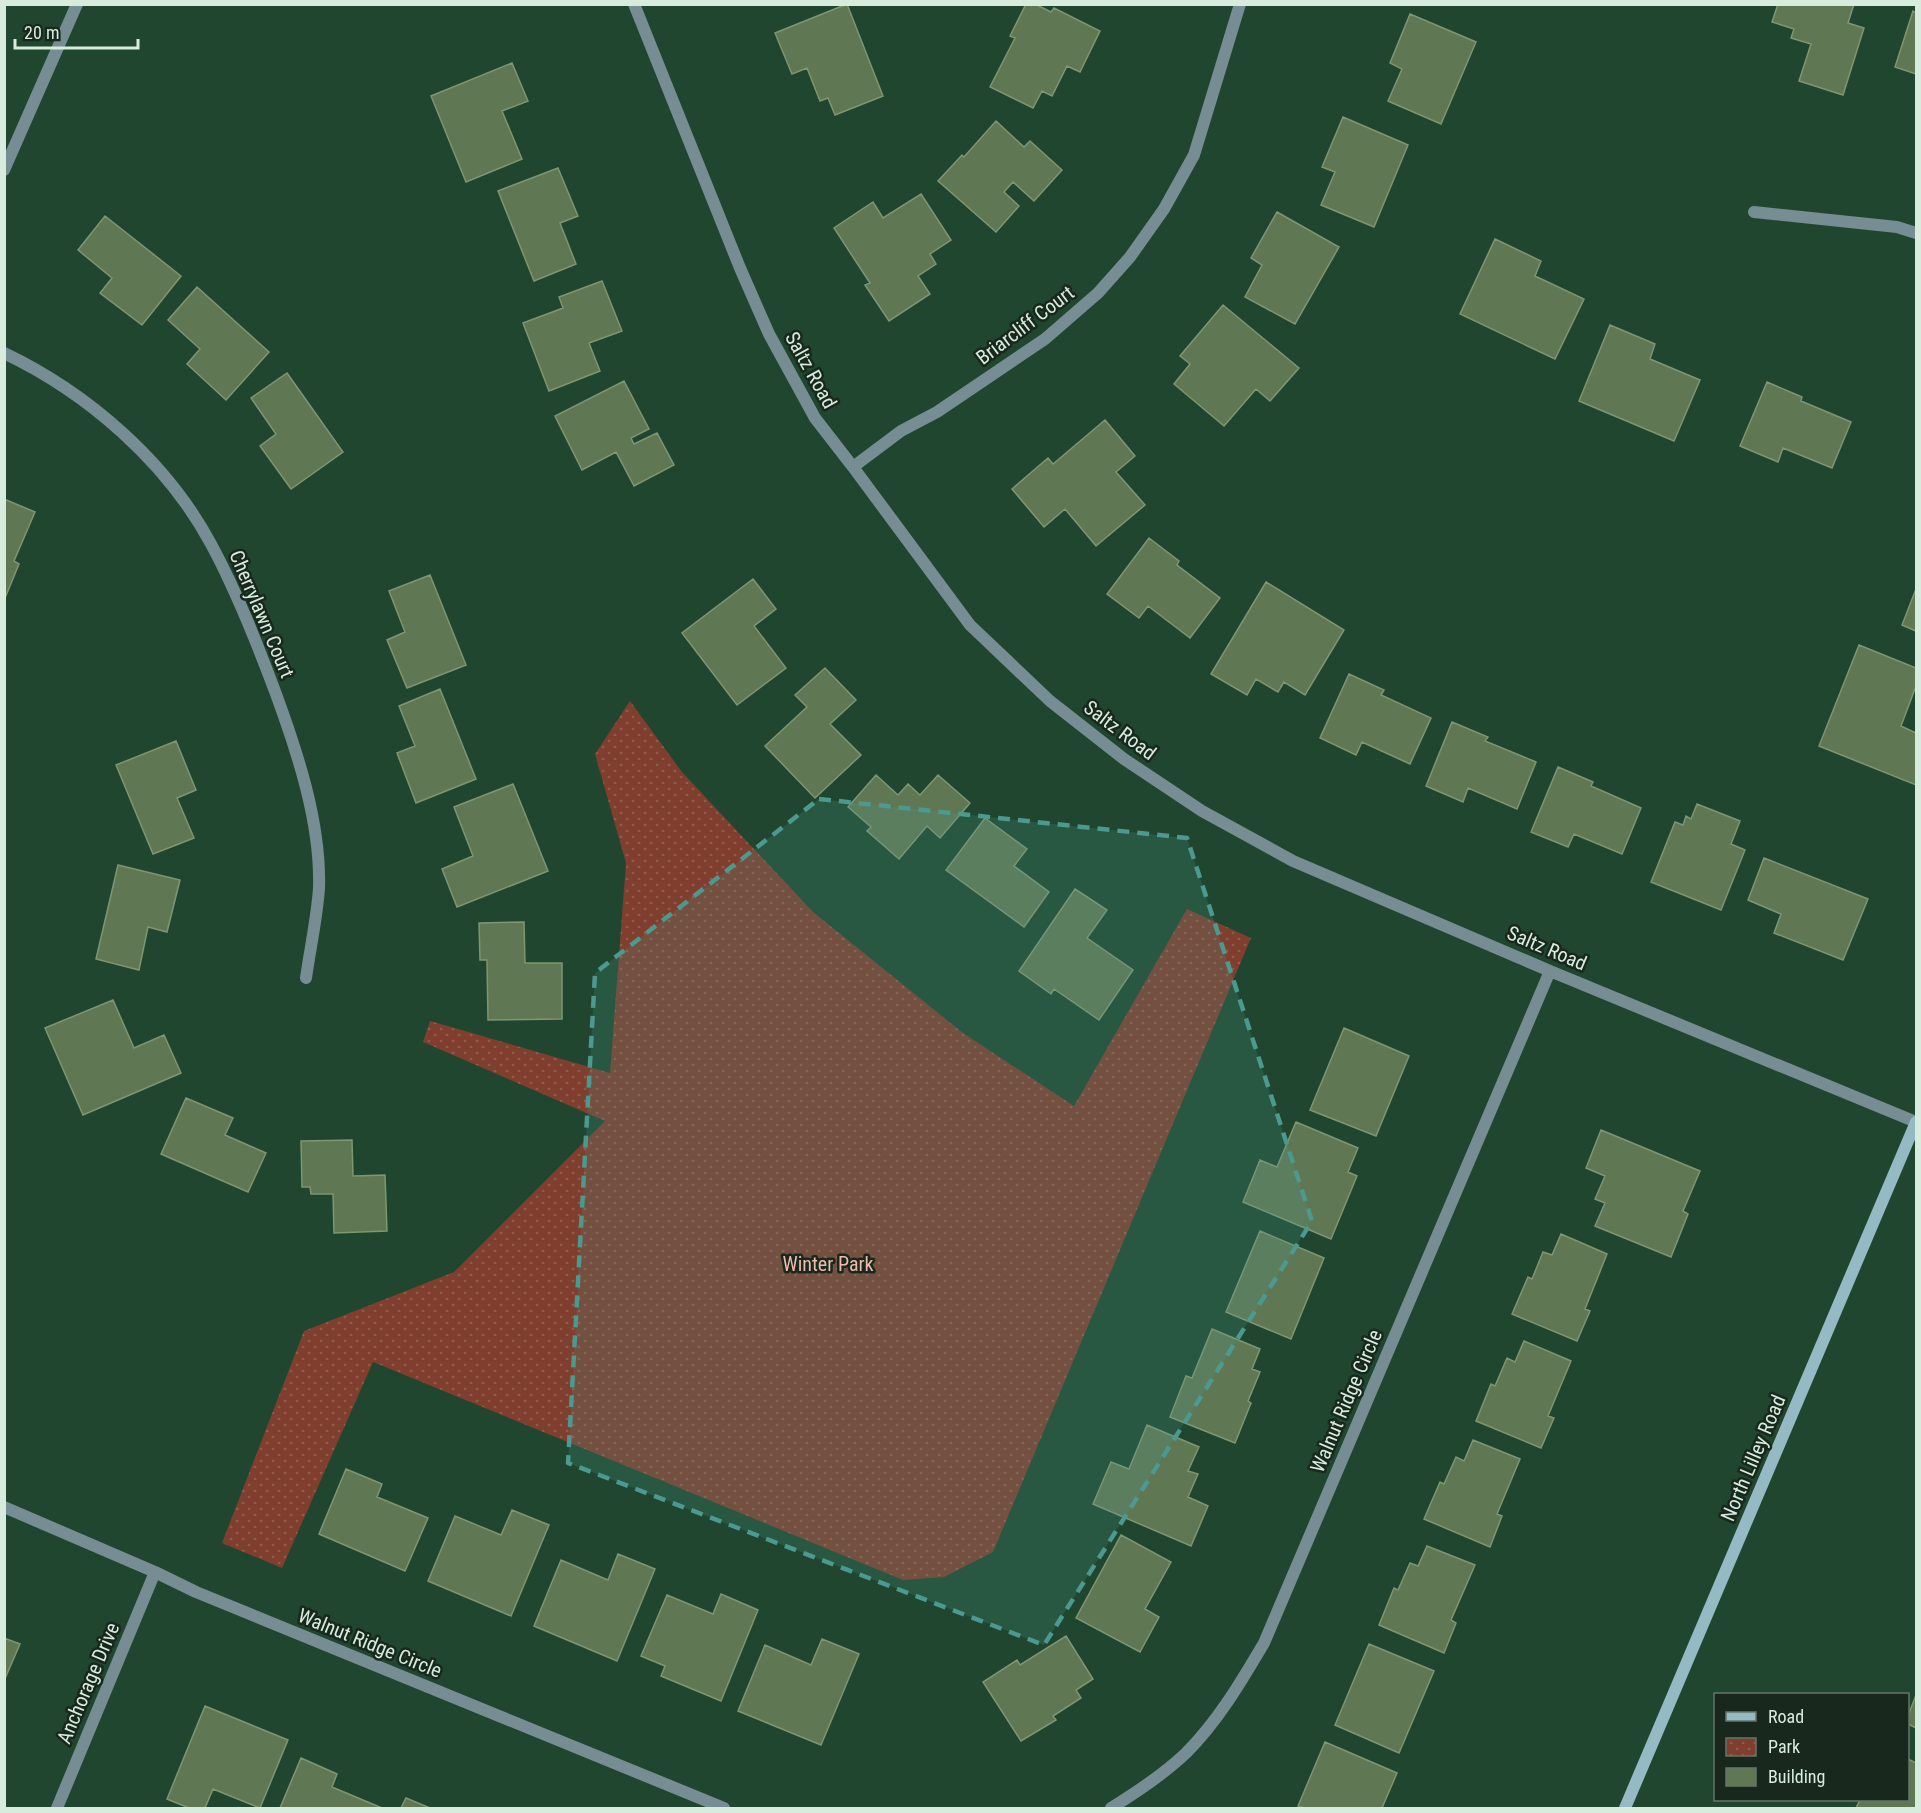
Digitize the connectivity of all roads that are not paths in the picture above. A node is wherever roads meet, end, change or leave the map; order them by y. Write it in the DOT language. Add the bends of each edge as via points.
graph roads {
  1 [pos="77,4"];
  2 [pos="634,4"];
  3 [pos="1240,4"];
  4 [pos="4,170"];
  5 [pos="1754,212"];
  6 [pos="1917,233"];
  7 [pos="4,353"];
  8 [pos="853,467"];
  9 [pos="1550,971"];
  10 [pos="306,978"];
  11 [pos="1917,1122"];
  12 [pos="4,1507"];
  13 [pos="156,1572"];
  14 [pos="1116,1807"];
  15 [pos="57,1809"];
  16 [pos="723,1809"];
  17 [pos="1625,1809"];
  1 -- 4 [label="street"];
  2 -- 8 [label="street, Saltz Road" via="769,334 815,418"];
  3 -- 8 [label="street, Briarcliff Court" via="1194,155 1164,209 1130,257 1098,293 1045,339 937,412 901,431"];
  5 -- 6 [label="street" via="1897,227"];
  7 -- 10 [label="street, Cherrylawn Court" via="81,398 138,447 186,505 211,544 252,630 296,746 315,831 319,888"];
  8 -- 9 [label="street, Saltz Road" via="970,625 1050,701 1124,759 1202,811 1293,861"];
  9 -- 11 [label="street, Saltz Road"];
  9 -- 14 [label="street, Walnut Ridge Circle" via="1264,1643 1235,1692 1193,1745"];
  11 -- 17 [label="street, North Lilley Road"];
  12 -- 13 [label="street, Walnut Ridge Circle"];
  13 -- 15 [label="street, Anchorage Drive"];
  13 -- 16 [label="street, Walnut Ridge Circle" via="196,1592"];
}
